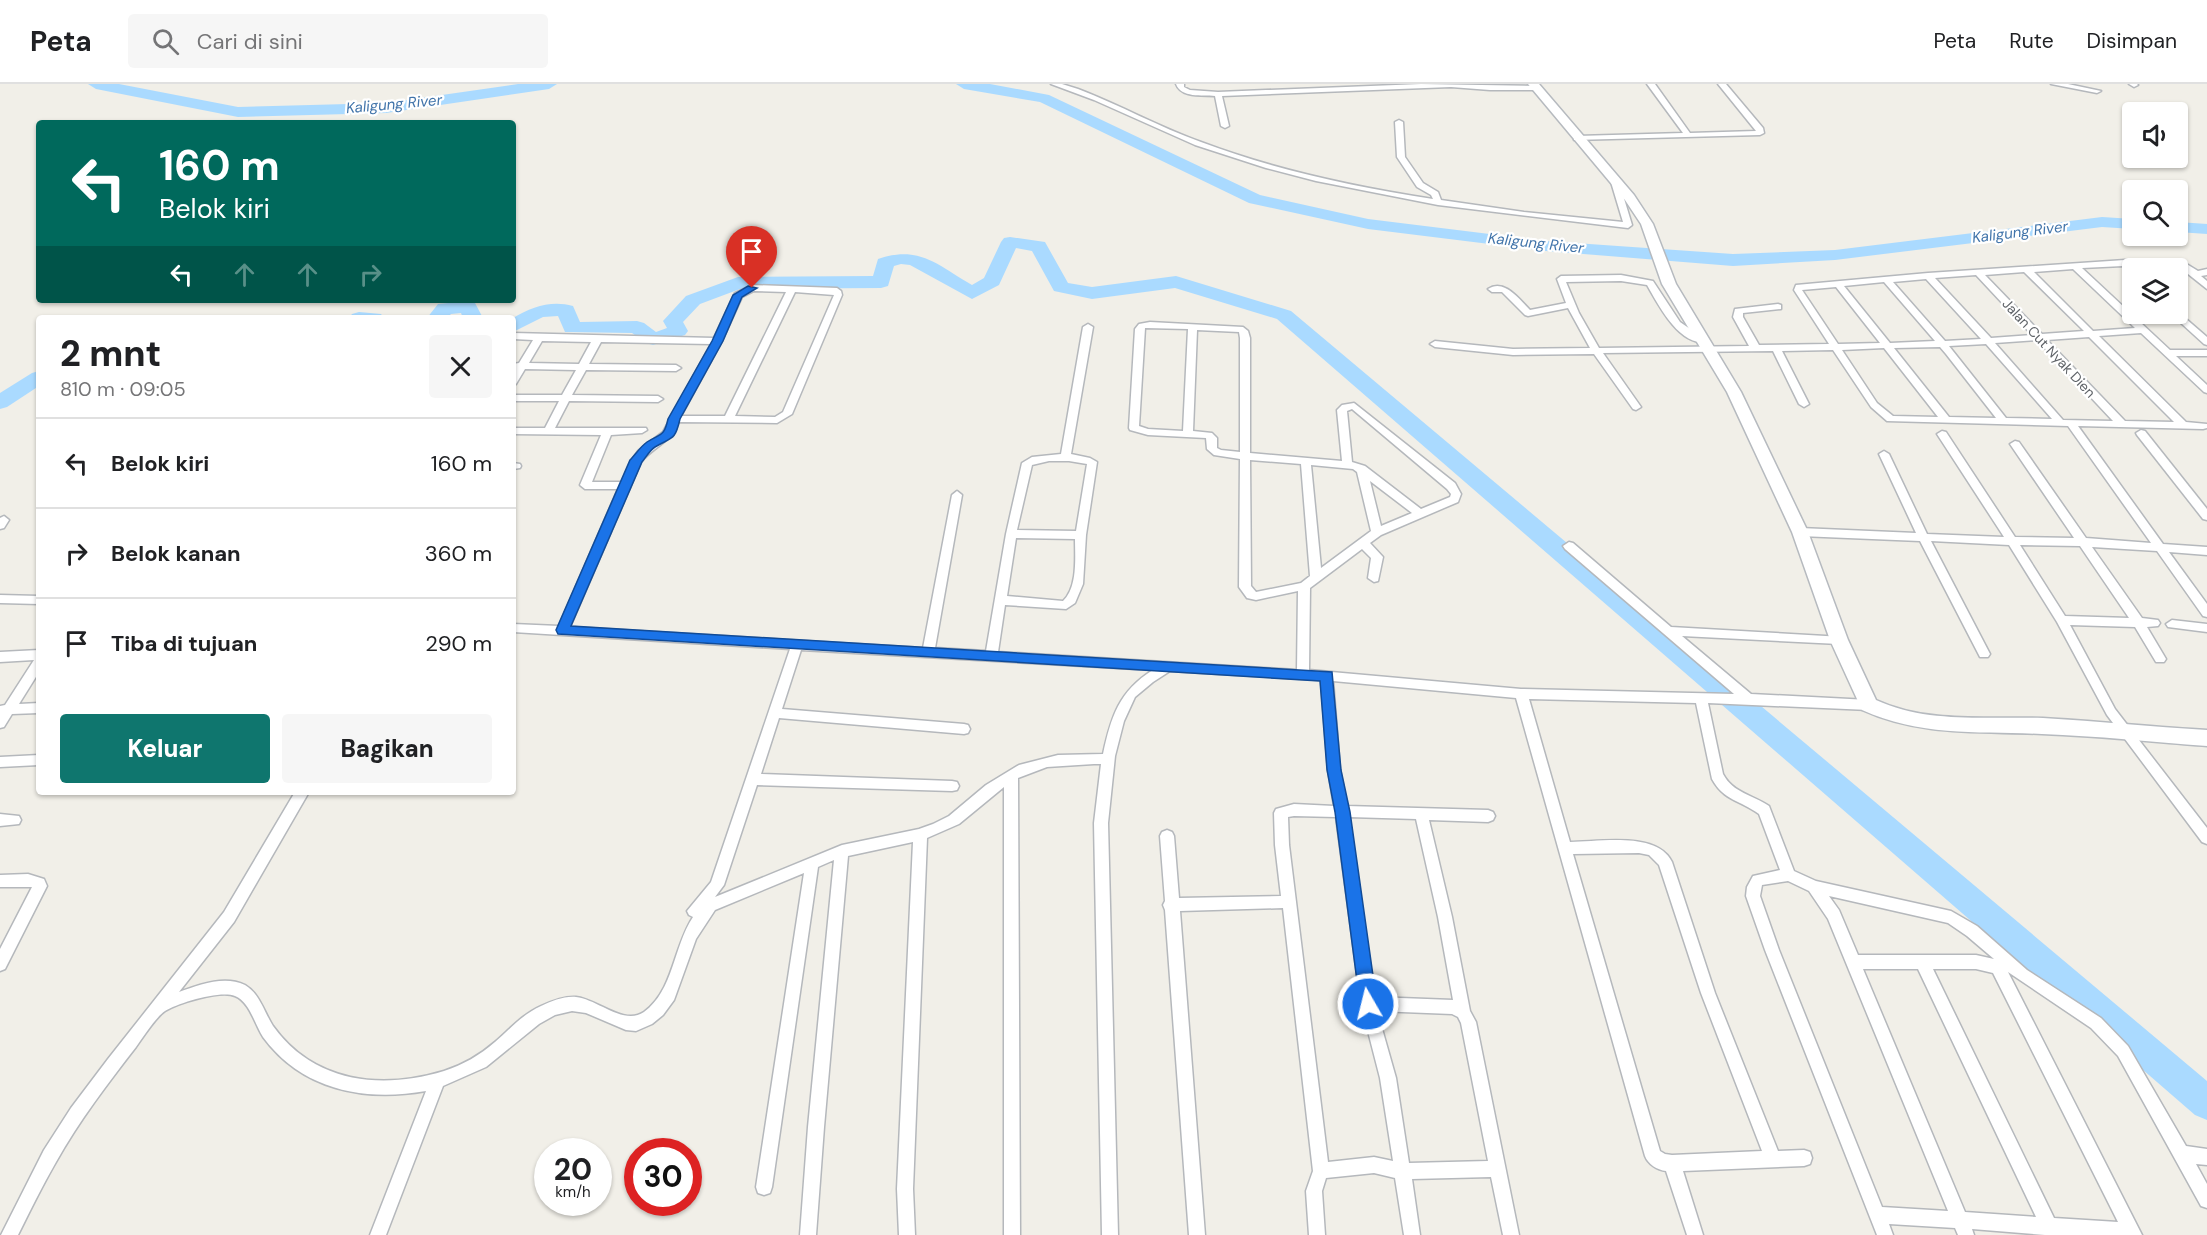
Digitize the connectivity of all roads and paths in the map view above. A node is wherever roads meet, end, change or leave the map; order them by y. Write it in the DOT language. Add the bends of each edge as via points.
graph roads {
  1 [pos="1054,84"];
  2 [pos="1180,84"];
  3 [pos="1450,84"];
  4 [pos="1651,84"];
  5 [pos="1722,84"];
  6 [pos="2055,84"];
  7 [pos="1534,86"];
  8 [pos="1077,87"];
  9 [pos="2097,91"];
  10 [pos="1218,94"];
  11 [pos="1399,122"];
  12 [pos="1225,126"];
  13 [pos="1689,136"];
  14 [pos="1577,138"];
  15 [pos="1615,182"];
  16 [pos="1438,203"];
  17 [pos="2122,264"];
  18 [pos="2077,268"];
  19 [pos="2188,268"];
  20 [pos="2027,270"];
  21 [pos="2207,272"];
  22 [pos="1978,273"];
  23 [pos="2195,273"];
  24 [pos="1928,276"];
  25 [pos="1887,280"];
  26 [pos="1839,285"];
  27 [pos="2207,286"];
  28 [pos="792,289"];
  29 [pos="1492,289"];
  30 [pos="1570,305"];
  31 [pos="1778,307"];
  32 [pos="2188,324"];
  33 [pos="1088,327"];
  34 [pos="1193,327"];
  35 [pos="2145,330"];
  36 [pos="2091,334"];
  37 [pos="516,336"];
  38 [pos="539,338"];
  39 [pos="598,338"];
  40 [pos="2040,338"];
  41 [pos="2205,338"];
  42 [pos="717,341"];
  43 [pos="1988,341"];
  44 [pos="1435,344"];
  45 [pos="1704,344"];
  46 [pos="1943,344"];
  47 [pos="1889,346"];
  48 [pos="1755,347"];
  49 [pos="1776,347"];
  50 [pos="1836,347"];
  51 [pos="1597,351"];
  52 [pos="2168,353"];
  53 [pos="2207,353"];
  54 [pos="518,366"];
  55 [pos="583,366"];
  56 [pos="676,369"];
  57 [pos="2207,390"];
  58 [pos="516,398"];
  59 [pos="564,399"];
  60 [pos="658,399"];
  61 [pos="1804,404"];
  62 [pos="1636,407"];
  63 [pos="674,419"];
  64 [pos="728,420"];
  65 [pos="1946,420"];
  66 [pos="2003,421"];
  67 [pos="2065,422"];
  68 [pos="2121,423"];
  69 [pos="2183,425"];
  70 [pos="2206,427"];
  71 [pos="642,430"];
  72 [pos="516,431"];
  73 [pos="548,431"];
  74 [pos="607,432"];
  75 [pos="2141,433"];
  76 [pos="1188,434"];
  77 [pos="1942,434"];
  78 [pos="2015,444"];
  79 [pos="1884,454"];
  80 [pos="1245,456"];
  81 [pos="1065,458"];
  82 [pos="1306,463"];
  83 [pos="1347,464"];
  84 [pos="1361,468"];
  85 [pos="626,486"];
  86 [pos="957,495"];
  87 [pos="1420,514"];
  88 [pos="2207,516"];
  89 [pos="1377,532"];
  90 [pos="1800,532"];
  91 [pos="1011,534"];
  92 [pos="1081,535"];
  93 [pos="1923,537"];
  94 [pos="2012,541"];
  95 [pos="2083,542"];
  96 [pos="1363,543"];
  97 [pos="1569,546"];
  98 [pos="2160,548"];
  99 [pos="2207,551"];
  100 [pos="1316,578"];
  101 [pos="1374,578"];
  102 [pos="1304,586"];
  103 [pos="0,599"];
  104 [pos="36,600"];
  105 [pos="1001,600"];
  106 [pos="2207,613"];
  107 [pos="2062,620"];
  108 [pos="2139,623"];
  109 [pos="2154,623"];
  110 [pos="2172,624"];
  111 [pos="516,628"];
  112 [pos="2207,628"];
  113 [pos="562,630"];
  114 [pos="1668,631"];
  115 [pos="1839,640"];
  116 [pos="797,645"];
  117 [pos="928,652"];
  118 [pos="1984,654"];
  119 [pos="36,655"];
  120 [pos="991,656"];
  121 [pos="0,657"];
  122 [pos="2160,659"];
  123 [pos="36,666"];
  124 [pos="1168,667"];
  125 [pos="1303,676"];
  126 [pos="1327,676"];
  127 [pos="1521,694"];
  128 [pos="1706,699"];
  129 [pos="1744,699"];
  130 [pos="1869,705"];
  131 [pos="36,708"];
  132 [pos="4,710"];
  133 [pos="775,713"];
  134 [pos="0,723"];
  135 [pos="964,729"];
  136 [pos="2128,733"];
  137 [pos="2207,738"];
  138 [pos="1108,759"];
  139 [pos="36,760"];
  140 [pos="0,762"];
  141 [pos="1011,775"];
  142 [pos="752,778"];
  143 [pos="952,786"];
  144 [pos="300,795"];
  145 [pos="1342,812"];
  146 [pos="1421,814"];
  147 [pos="1488,816"];
  148 [pos="2200,818"];
  149 [pos="920,835"];
  150 [pos="1167,836"];
  151 [pos="2207,838"];
  152 [pos="1566,848"];
  153 [pos="842,851"];
  154 [pos="812,864"];
  155 [pos="1789,875"];
  156 [pos="0,881"];
  157 [pos="1814,887"];
  158 [pos="1288,902"];
  159 [pos="1170,905"];
  160 [pos="694,911"];
  161 [pos="6,942"];
  162 [pos="1854,962"];
  163 [pos="1923,963"];
  164 [pos="0,964"];
  165 [pos="1998,967"];
  166 [pos="2022,975"];
  167 [pos="1368,1004"];
  168 [pos="157,1007"];
  169 [pos="1463,1012"];
  170 [pos="438,1079"];
  171 [pos="2181,1154"];
  172 [pos="2207,1157"];
  173 [pos="1804,1158"];
  174 [pos="1773,1159"];
  175 [pos="1672,1163"];
  176 [pos="1499,1169"];
  177 [pos="1402,1171"];
  178 [pos="1321,1173"];
  179 [pos="764,1187"];
  180 [pos="2207,1200"];
  181 [pos="1877,1215"];
  182 [pos="1963,1228"];
  183 [pos="2052,1231"];
  184 [pos="2133,1233"];
  185 [pos="9,1235"];
  186 [pos="378,1235"];
  187 [pos="808,1235"];
  188 [pos="907,1235"];
  189 [pos="1012,1235"];
  190 [pos="1110,1235"];
  191 [pos="1197,1235"];
  192 [pos="1317,1235"];
  193 [pos="1412,1235"];
  194 [pos="1511,1235"];
  195 [pos="1695,1235"];
  196 [pos="1885,1235"];
  1 -- 8 [label="street"];
  2 -- 10 [label="street" via="1188,92"];
  3 -- 7 [label="street" via="1490,88"];
  3 -- 10 [label="street"];
  4 -- 13 [label="street"];
  5 -- 13 [label="street" via="1760,133"];
  6 -- 9 [label="street"];
  7 -- 14 [label="main road"];
  8 -- 16 [label="street" via="1203,145 1244,159 1343,186"];
  10 -- 12 [label="street"];
  11 -- 16 [label="street" via="1401,158 1418,183 1435,194"];
  13 -- 14 [label="street"];
  14 -- 15 [label="main road"];
  15 -- 16 [label="street" via="1628,225"];
  15 -- 45 [label="main road" via="1650,231 1667,279"];
  17 -- 18 [label="street"];
  18 -- 20 [label="street"];
  18 -- 35 [label="street"];
  19 -- 23 [label="street"];
  20 -- 22 [label="street"];
  20 -- 36 [label="street"];
  21 -- 23 [label="street"];
  22 -- 24 [label="street"];
  22 -- 40 [label="street, Jalan Cut Nyak Dien"];
  23 -- 27 [label="street"];
  24 -- 25 [label="street"];
  24 -- 43 [label="street"];
  25 -- 26 [label="street"];
  25 -- 46 [label="street"];
  26 -- 47 [label="street"];
  26 -- 50 [label="street" via="1804,286 1798,290"];
  28 -- 42 [label="street" via="742,291"];
  28 -- 64 [label="street"];
  28 -- 64 [label="street" via="838,292 787,414 777,420"];
  29 -- 30 [label="street" via="1505,290 1528,314"];
  30 -- 45 [label="street" via="1561,279 1621,278 1650,283 1676,324"];
  30 -- 51 [label="street"];
  31 -- 48 [label="street" via="1738,311"];
  32 -- 41 [label="street"];
  33 -- 81 [label="street"];
  34 -- 76 [label="street"];
  34 -- 76 [label="street" via="1146,325 1140,329 1133,424 1138,430"];
  34 -- 80 [label="street" via="1240,329 1244,334"];
  35 -- 36 [label="street"];
  35 -- 52 [label="street"];
  36 -- 40 [label="street"];
  36 -- 69 [label="street"];
  37 -- 38 [label="street"];
  38 -- 39 [label="street"];
  38 -- 54 [label="street"];
  39 -- 42 [label="street"];
  39 -- 55 [label="street"];
  40 -- 43 [label="street"];
  40 -- 68 [label="street, Jalan Cut Nyak Dien"];
  42 -- 63 [label="street"];
  43 -- 46 [label="street"];
  43 -- 67 [label="street"];
  44 -- 51 [label="street" via="1513,352"];
  45 -- 48 [label="street"];
  45 -- 51 [label="street"];
  45 -- 90 [label="main road" via="1734,392"];
  46 -- 47 [label="street"];
  46 -- 66 [label="street"];
  47 -- 50 [label="street"];
  47 -- 65 [label="street"];
  48 -- 49 [label="street"];
  49 -- 50 [label="street"];
  49 -- 61 [label="street"];
  50 -- 65 [label="street" via="1885,416"];
  51 -- 62 [label="street"];
  52 -- 53 [label="street"];
  52 -- 57 [label="street"];
  54 -- 55 [label="street"];
  55 -- 56 [label="street"];
  55 -- 59 [label="street"];
  58 -- 59 [label="street"];
  59 -- 60 [label="street"];
  59 -- 73 [label="street"];
  63 -- 64 [label="street"];
  63 -- 85 [label="street" via="667,437 640,455"];
  65 -- 66 [label="street"];
  66 -- 67 [label="street"];
  67 -- 68 [label="street"];
  67 -- 98 [label="street"];
  68 -- 69 [label="street"];
  69 -- 70 [label="street"];
  71 -- 74 [label="street"];
  72 -- 73 [label="street"];
  73 -- 74 [label="street"];
  74 -- 85 [label="street" via="585,485"];
  75 -- 88 [label="street"];
  76 -- 80 [label="street" via="1211,436 1214,452"];
  77 -- 94 [label="street"];
  78 -- 95 [label="street"];
  79 -- 93 [label="street"];
  80 -- 82 [label="street"];
  80 -- 102 [label="street" via="1247,592 1256,596"];
  81 -- 91 [label="street" via="1039,458 1028,463"];
  81 -- 92 [label="street" via="1085,459 1093,465"];
  82 -- 83 [label="street"];
  82 -- 100 [label="street"];
  83 -- 84 [label="street"];
  83 -- 87 [label="street" via="1342,410 1354,406 1454,490 1454,499"];
  84 -- 87 [label="street"];
  84 -- 89 [label="street"];
  85 -- 113 [label="street"];
  86 -- 117 [label="street"];
  87 -- 89 [label="street"];
  89 -- 96 [label="street"];
  90 -- 93 [label="street"];
  90 -- 115 [label="main road"];
  91 -- 92 [label="street"];
  91 -- 105 [label="street"];
  92 -- 105 [label="street" via="1076,593 1071,602 1066,605"];
  93 -- 94 [label="street"];
  93 -- 118 [label="street"];
  94 -- 95 [label="street"];
  94 -- 107 [label="street"];
  95 -- 98 [label="street"];
  95 -- 108 [label="street"];
  96 -- 100 [label="street"];
  96 -- 101 [label="street" via="1377,557"];
  97 -- 114 [label="street"];
  98 -- 99 [label="street"];
  98 -- 106 [label="street"];
  100 -- 102 [label="street"];
  102 -- 125 [label="street"];
  103 -- 104 [label="street"];
  105 -- 120 [label="street"];
  107 -- 108 [label="street"];
  107 -- 136 [label="street" via="2111,712"];
  108 -- 109 [label="street"];
  108 -- 122 [label="street"];
  110 -- 112 [label="street"];
  111 -- 113 [label="street"];
  113 -- 116 [label="street"];
  114 -- 115 [label="street"];
  114 -- 129 [label="street"];
  115 -- 130 [label="main road"];
  116 -- 117 [label="street"];
  116 -- 133 [label="street"];
  117 -- 120 [label="street"];
  119 -- 121 [label="street"];
  120 -- 124 [label="street"];
  123 -- 132 [label="street"];
  124 -- 125 [label="street"];
  124 -- 138 [label="street" via="1143,682 1125,705"];
  125 -- 126 [label="street"];
  126 -- 127 [label="street"];
  126 -- 145 [label="street" via="1334,770"];
  127 -- 128 [label="street"];
  127 -- 152 [label="street"];
  128 -- 129 [label="street"];
  128 -- 155 [label="street" via="1717,775 1732,796 1764,810"];
  129 -- 130 [label="street"];
  130 -- 136 [label="main road" via="1894,717 1938,723"];
  131 -- 132 [label="street"];
  132 -- 134 [label="street"];
  133 -- 135 [label="street"];
  133 -- 142 [label="street"];
  136 -- 137 [label="main road"];
  136 -- 148 [label="street"];
  138 -- 141 [label="street" via="1049,760"];
  138 -- 190 [label="street" via="1101,823"];
  139 -- 140 [label="street"];
  141 -- 149 [label="street" via="954,820"];
  141 -- 189 [label="street"];
  142 -- 143 [label="street"];
  142 -- 160 [label="street" via="717,885"];
  144 -- 168 [label="street" via="229,917"];
  145 -- 146 [label="street"];
  145 -- 158 [label="street" via="1281,813"];
  145 -- 167 [label="street"];
  146 -- 147 [label="street"];
  146 -- 169 [label="street"];
  148 -- 151 [label="street"];
  149 -- 153 [label="street"];
  149 -- 188 [label="street" via="904,1189"];
  150 -- 159 [label="street"];
  152 -- 174 [label="street" via="1639,847 1660,854 1708,993"];
  152 -- 175 [label="street" via="1650,1149 1656,1159"];
  153 -- 154 [label="street"];
  153 -- 187 [label="street"];
  154 -- 170 [label="street" via="710,906 687,940 667,999 657,1012 640,1022 624,1024 575,1004 554,1008 540,1014 480,1063"];
  154 -- 179 [label="street"];
  155 -- 157 [label="street"];
  155 -- 181 [label="street" via="1758,880 1753,896"];
  156 -- 161 [label="street" via="28,880 40,886"];
  157 -- 162 [label="street" via="1834,915"];
  157 -- 166 [label="street" via="1951,917 1972,930"];
  158 -- 159 [label="street"];
  158 -- 178 [label="street"];
  159 -- 191 [label="street"];
  161 -- 164 [label="street"];
  162 -- 163 [label="street"];
  162 -- 182 [label="street"];
  163 -- 165 [label="street" via="1976,962"];
  163 -- 183 [label="street"];
  165 -- 166 [label="street"];
  165 -- 184 [label="street"];
  166 -- 171 [label="street" via="2063,999 2109,1035 2123,1051"];
  167 -- 169 [label="street" via="1454,1007"];
  167 -- 177 [label="street" via="1388,1078"];
  168 -- 170 [label="street" via="209,990 232,987 245,993 268,1031 293,1058 322,1077 356,1088 406,1087"];
  168 -- 185 [label="street" via="76,1114"];
  169 -- 176 [label="street"];
  170 -- 186 [label="street"];
  171 -- 172 [label="street"];
  171 -- 180 [label="street"];
  173 -- 174 [label="street"];
  174 -- 175 [label="street"];
  175 -- 195 [label="street"];
  176 -- 177 [label="street"];
  176 -- 194 [label="street"];
  177 -- 178 [label="street" via="1374,1165 1333,1168"];
  177 -- 193 [label="street"];
  178 -- 192 [label="street" via="1314,1191"];
  181 -- 182 [label="street"];
  181 -- 196 [label="street"];
  182 -- 183 [label="street"];
  183 -- 184 [label="street"];
}
